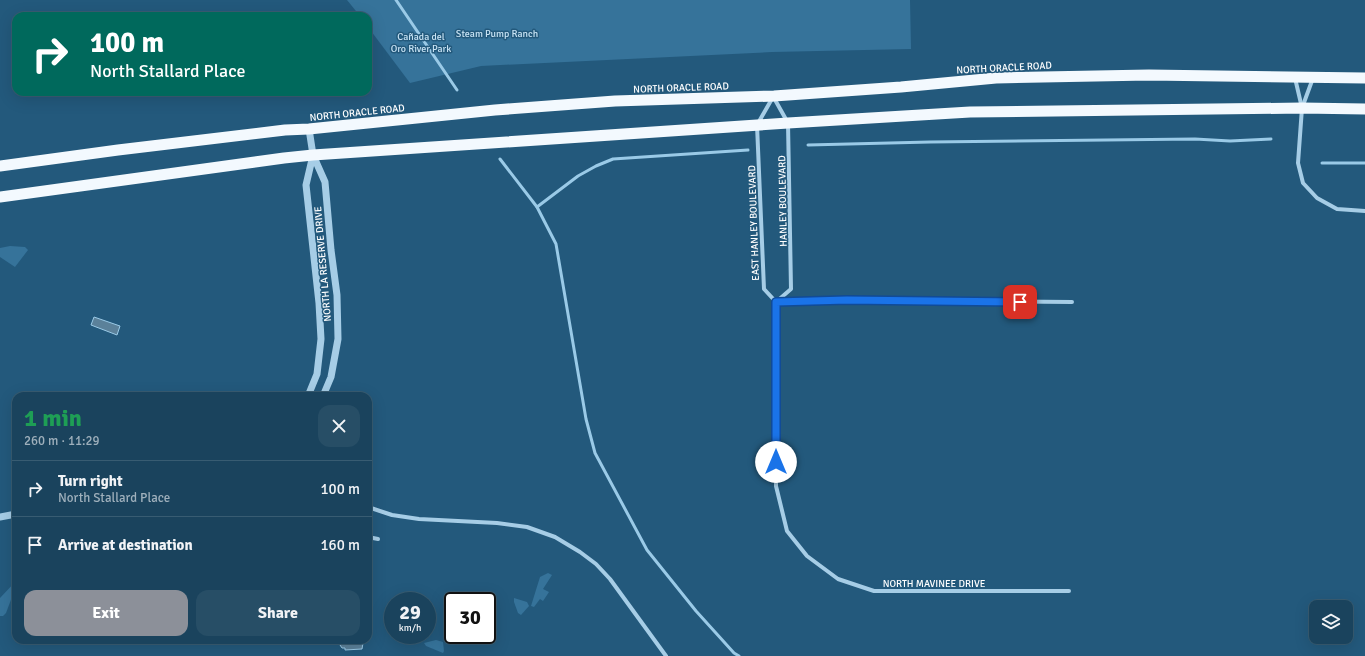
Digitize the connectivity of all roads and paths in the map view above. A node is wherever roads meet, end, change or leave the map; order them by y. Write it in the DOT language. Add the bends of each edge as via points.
graph roads {
  1 [pos="1295,77"];
  2 [pos="1314,77"];
  3 [pos="1365,78"];
  4 [pos="774,96"];
  5 [pos="1302,108"];
  6 [pos="1365,109"];
  7 [pos="788,123"];
  8 [pos="757,125"];
  9 [pos="309,129"];
  10 [pos="313,155"];
  11 [pos="0,166"];
  12 [pos="0,197"];
  13 [pos="1365,211"];
  14 [pos="776,302"];
  15 [pos="1072,302"];
  16 [pos="309,392"];
  17 [pos="325,392"];
  18 [pos="372,508"];
  19 [pos="12,515"];
  20 [pos="0,517"];
  21 [pos="372,538"];
  22 [pos="378,539"];
  23 [pos="1069,591"];
  24 [pos="666,656"];
  1 -- 2 [label="highway, NORTH ORACLE ROAD"];
  1 -- 4 [label="highway, NORTH ORACLE ROAD" via="1149,75 996,78"];
  1 -- 5 [label="street"];
  2 -- 3 [label="highway, NORTH ORACLE ROAD"];
  2 -- 5 [label="street"];
  4 -- 7 [label="street, HANLEY BOULEVARD"];
  4 -- 8 [label="street"];
  4 -- 9 [label="highway, NORTH ORACLE ROAD" via="615,101"];
  5 -- 6 [label="highway"];
  5 -- 7 [label="highway" via="970,112"];
  5 -- 13 [label="street" via="1298,163 1303,183 1317,198 1337,209"];
  7 -- 8 [label="highway"];
  7 -- 14 [label="street, HANLEY BOULEVARD" via="791,290"];
  8 -- 10 [label="highway"];
  8 -- 14 [label="street, EAST HANLEY BOULEVARD" via="764,289"];
  9 -- 10 [label="street, NORTH LA RESERVE DRIVE"];
  9 -- 11 [label="highway, NORTH ORACLE ROAD"];
  10 -- 12 [label="highway"];
  10 -- 16 [label="street, NORTH LA RESERVE DRIVE" via="306,185 321,339 316,374"];
  10 -- 17 [label="street, NORTH LA RESERVE DRIVE" via="325,182 337,296 338,338 331,377"];
  14 -- 15 [label="street"];
  14 -- 23 [label="street, NORTH MAVINEE DRIVE" via="776,486 787,530 807,556 838,579 874,591"];
  18 -- 24 [label="street" via="392,515 419,519 497,523 527,528 555,537 596,564 610,579"];
  19 -- 20 [label="street"];
  21 -- 22 [label="street"];
}
